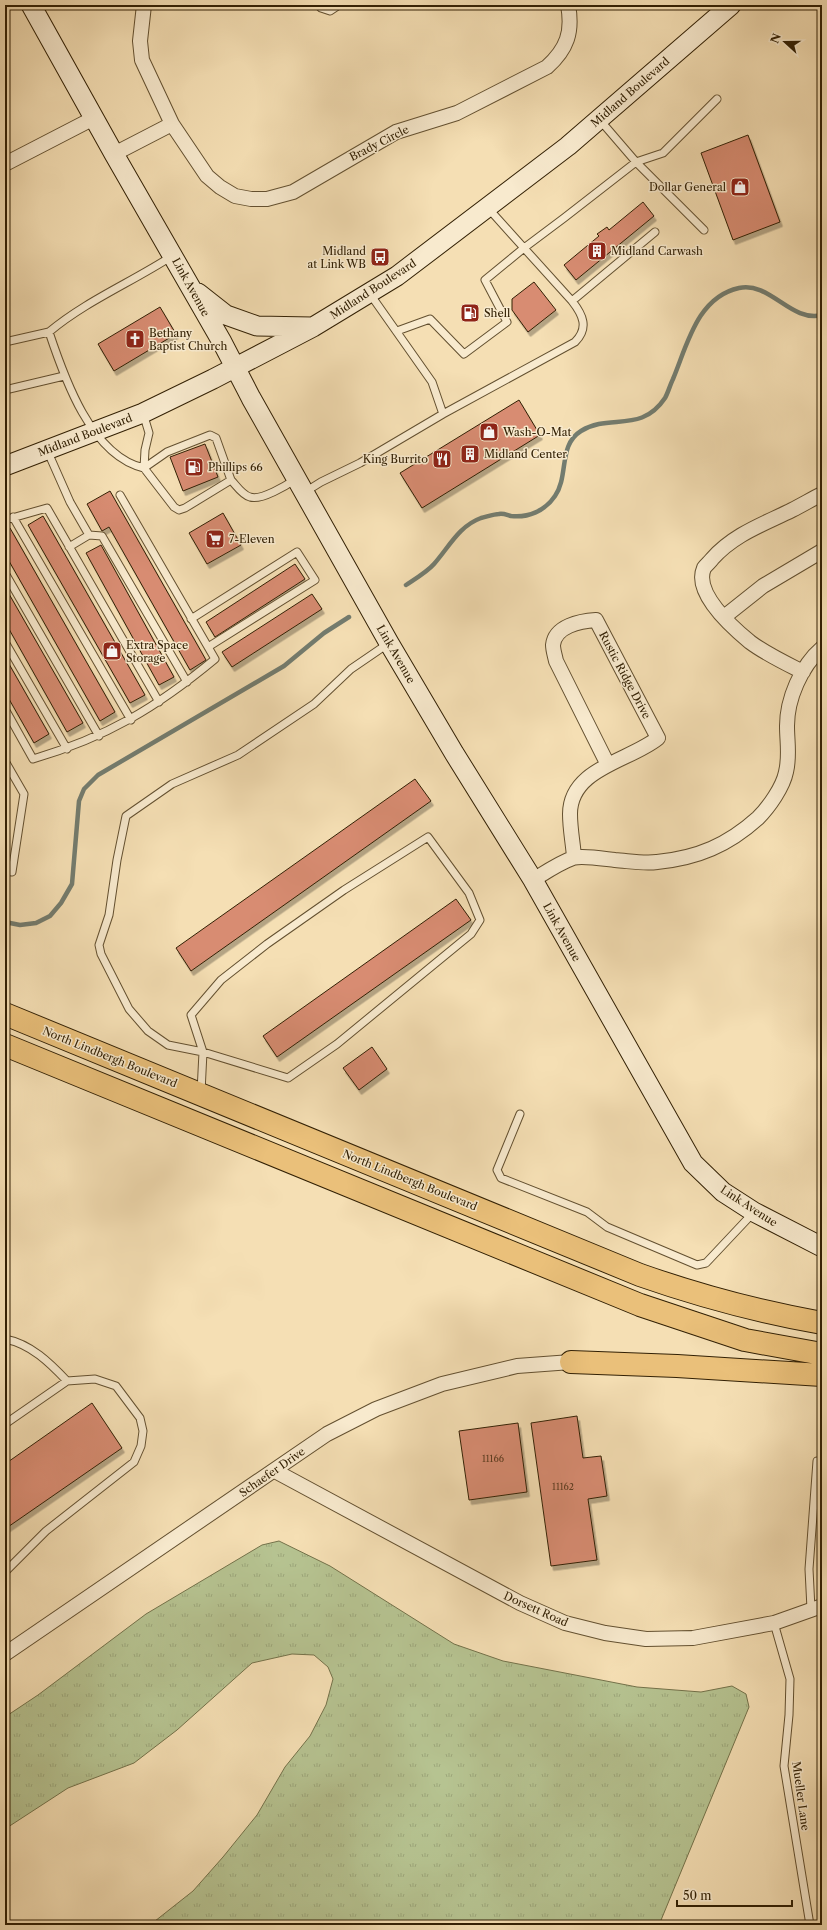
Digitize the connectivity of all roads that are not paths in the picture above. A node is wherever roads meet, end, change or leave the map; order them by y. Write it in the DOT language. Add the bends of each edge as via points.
graph roads {
  1 [pos="31,5"];
  2 [pos="144,5"];
  3 [pos="339,5"];
  4 [pos="568,5"];
  5 [pos="731,5"];
  6 [pos="320,6"];
  7 [pos="718,99"];
  8 [pos="94,118"];
  9 [pos="599,119"];
  10 [pos="172,124"];
  11 [pos="114,154"];
  12 [pos="636,162"];
  13 [pos="5,164"];
  14 [pos="488,208"];
  15 [pos="704,230"];
  16 [pos="655,232"];
  17 [pos="524,248"];
  18 [pos="173,255"];
  19 [pos="191,287"];
  20 [pos="369,293"];
  21 [pos="572,301"];
  22 [pos="313,327"];
  23 [pos="396,331"];
  24 [pos="49,332"];
  25 [pos="5,342"];
  26 [pos="235,369"];
  27 [pos="64,376"];
  28 [pos="5,390"];
  29 [pos="143,413"];
  30 [pos="442,414"];
  31 [pos="95,432"];
  32 [pos="47,450"];
  33 [pos="5,466"];
  34 [pos="144,468"];
  35 [pos="231,480"];
  36 [pos="301,486"];
  37 [pos="822,494"];
  38 [pos="120,495"];
  39 [pos="13,517"];
  40 [pos="5,520"];
  41 [pos="90,535"];
  42 [pos="69,547"];
  43 [pos="822,551"];
  44 [pos="5,573"];
  45 [pos="724,617"];
  46 [pos="191,619"];
  47 [pos="5,642"];
  48 [pos="389,643"];
  49 [pos="208,647"];
  50 [pos="822,648"];
  51 [pos="803,672"];
  52 [pos="187,682"];
  53 [pos="159,702"];
  54 [pos="5,709"];
  55 [pos="131,720"];
  56 [pos="99,736"];
  57 [pos="67,749"];
  58 [pos="5,761"];
  59 [pos="608,765"];
  60 [pos="574,857"];
  61 [pos="5,871"];
  62 [pos="533,880"];
  63 [pos="5,1014"];
  64 [pos="5,1045"];
  65 [pos="203,1052"];
  66 [pos="201,1094"];
  67 [pos="520,1114"];
  68 [pos="754,1212"];
  69 [pos="822,1248"];
  70 [pos="822,1323"];
  71 [pos="5,1339"];
  72 [pos="822,1354"];
  73 [pos="571,1362"];
  74 [pos="822,1375"];
  75 [pos="67,1381"];
  76 [pos="5,1424"];
  77 [pos="817,1461"];
  78 [pos="275,1471"];
  79 [pos="5,1572"];
  80 [pos="816,1607"];
  81 [pos="774,1623"];
  82 [pos="5,1654"];
  83 [pos="810,1925"];
  1 -- 8 [label="street, Link Avenue"];
  2 -- 10 [label="street, Brady Circle" via="140,41 142,60"];
  3 -- 6 [label="lane" via="330,11"];
  4 -- 10 [label="street, Brady Circle" via="570,28 567,42 559,56 547,67 457,113 396,132 292,192 267,199 251,200 235,196 207,176"];
  5 -- 9 [label="street, Midland Boulevard"];
  7 -- 12 [label="lane" via="662,153"];
  8 -- 11 [label="street, Link Avenue"];
  8 -- 13 [label="street"];
  9 -- 12 [label="lane"];
  9 -- 14 [label="street, Midland Boulevard"];
  10 -- 11 [label="street"];
  11 -- 18 [label="street, Link Avenue"];
  12 -- 15 [label="lane"];
  12 -- 17 [label="lane"];
  14 -- 17 [label="lane"];
  14 -- 20 [label="street, Midland Boulevard" via="397,276"];
  16 -- 21 [label="lane"];
  17 -- 21 [label="lane"];
  17 -- 23 [label="lane" via="485,280 506,322 464,354 430,319"];
  18 -- 19 [label="street, Link Avenue"];
  18 -- 24 [label="lane" via="138,278 66,317"];
  19 -- 22 [label="street" via="226,314 257,326"];
  19 -- 26 [label="street, Link Avenue"];
  20 -- 22 [label="street, Midland Boulevard"];
  20 -- 23 [label="lane"];
  21 -- 30 [label="lane" via="582,313 584,326 581,336 575,342"];
  22 -- 26 [label="street, Midland Boulevard"];
  23 -- 30 [label="lane" via="432,382"];
  24 -- 25 [label="lane"];
  24 -- 27 [label="lane"];
  26 -- 29 [label="street, Midland Boulevard"];
  26 -- 36 [label="street, Link Avenue"];
  27 -- 28 [label="lane"];
  27 -- 31 [label="lane"];
  29 -- 31 [label="street, Midland Boulevard"];
  29 -- 34 [label="lane" via="149,433"];
  30 -- 36 [label="lane" via="360,463 321,482"];
  31 -- 32 [label="street, Midland Boulevard"];
  31 -- 34 [label="lane" via="114,452"];
  32 -- 33 [label="street, Midland Boulevard"];
  32 -- 41 [label="lane" via="70,502"];
  34 -- 35 [label="lane" via="179,510"];
  34 -- 35 [label="lane" via="168,452 210,435 216,438"];
  35 -- 36 [label="lane" via="250,498"];
  36 -- 48 [label="street, Link Avenue"];
  37 -- 45 [label="street" via="744,533 719,551 704,568 702,581 707,596"];
  38 -- 46 [label="lane"];
  39 -- 40 [label="lane"];
  39 -- 42 [label="lane" via="46,508"];
  39 -- 55 [label="lane"];
  41 -- 42 [label="lane"];
  41 -- 52 [label="lane" via="102,536"];
  42 -- 53 [label="lane"];
  43 -- 45 [label="street" via="763,586"];
  44 -- 56 [label="lane"];
  45 -- 51 [label="street" via="750,641"];
  46 -- 49 [label="lane"];
  46 -- 49 [label="lane" via="297,552 315,580"];
  47 -- 57 [label="lane"];
  48 -- 62 [label="street, Link Avenue"];
  48 -- 65 [label="lane" via="350,669 314,704 238,755 172,784 126,816 112,899 99,945 101,954 129,1009 148,1032 168,1045"];
  49 -- 52 [label="lane" via="215,659"];
  50 -- 51 [label="street"];
  51 -- 60 [label="street" via="790,701 786,773 777,793 759,817 739,834 717,848 656,863"];
  52 -- 53 [label="lane"];
  53 -- 55 [label="lane"];
  54 -- 57 [label="lane" via="33,759"];
  55 -- 56 [label="lane"];
  56 -- 57 [label="lane"];
  58 -- 61 [label="lane" via="24,794 12,872"];
  59 -- 59 [label="street, Rustic Ridge Drive" via="556,661 553,646 557,636 567,627 580,621 596,620 658,738 650,745"];
  59 -- 60 [label="street, Rustic Ridge Drive" via="586,778 571,805"];
  60 -- 62 [label="street"];
  62 -- 68 [label="street, Link Avenue" via="693,1163 723,1192"];
  63 -- 66 [label="highway, North Lindbergh Boulevard"];
  64 -- 72 [label="highway" via="634,1302 745,1340"];
  65 -- 65 [label="lane" via="191,1015 221,980 337,894 428,837 469,893 480,920 472,934 337,1044 288,1078"];
  65 -- 66 [label="lane"];
  66 -- 70 [label="highway, North Lindbergh Boulevard" via="640,1275 746,1308"];
  67 -- 68 [label="lane" via="497,1170 501,1178 587,1212 607,1227 696,1264 706,1263"];
  68 -- 69 [label="street, Link Avenue"];
  71 -- 75 [label="lane" via="16,1341 48,1361"];
  73 -- 74 [label="highway"];
  73 -- 78 [label="street, Schaefer Drive" via="518,1366 442,1384 376,1409 326,1434"];
  75 -- 76 [label="lane"];
  75 -- 79 [label="lane" via="95,1378 116,1386 140,1418 143,1430 141,1446 134,1462 46,1531"];
  77 -- 80 [label="lane" via="809,1568"];
  78 -- 81 [label="street, Dorsett Road" via="480,1582 565,1623 605,1633 646,1639 694,1638"];
  78 -- 82 [label="street, Schaefer Drive"];
  80 -- 81 [label="street, Dorsett Road"];
  81 -- 83 [label="lane, Mueller Lane" via="790,1679 784,1766"];
}
